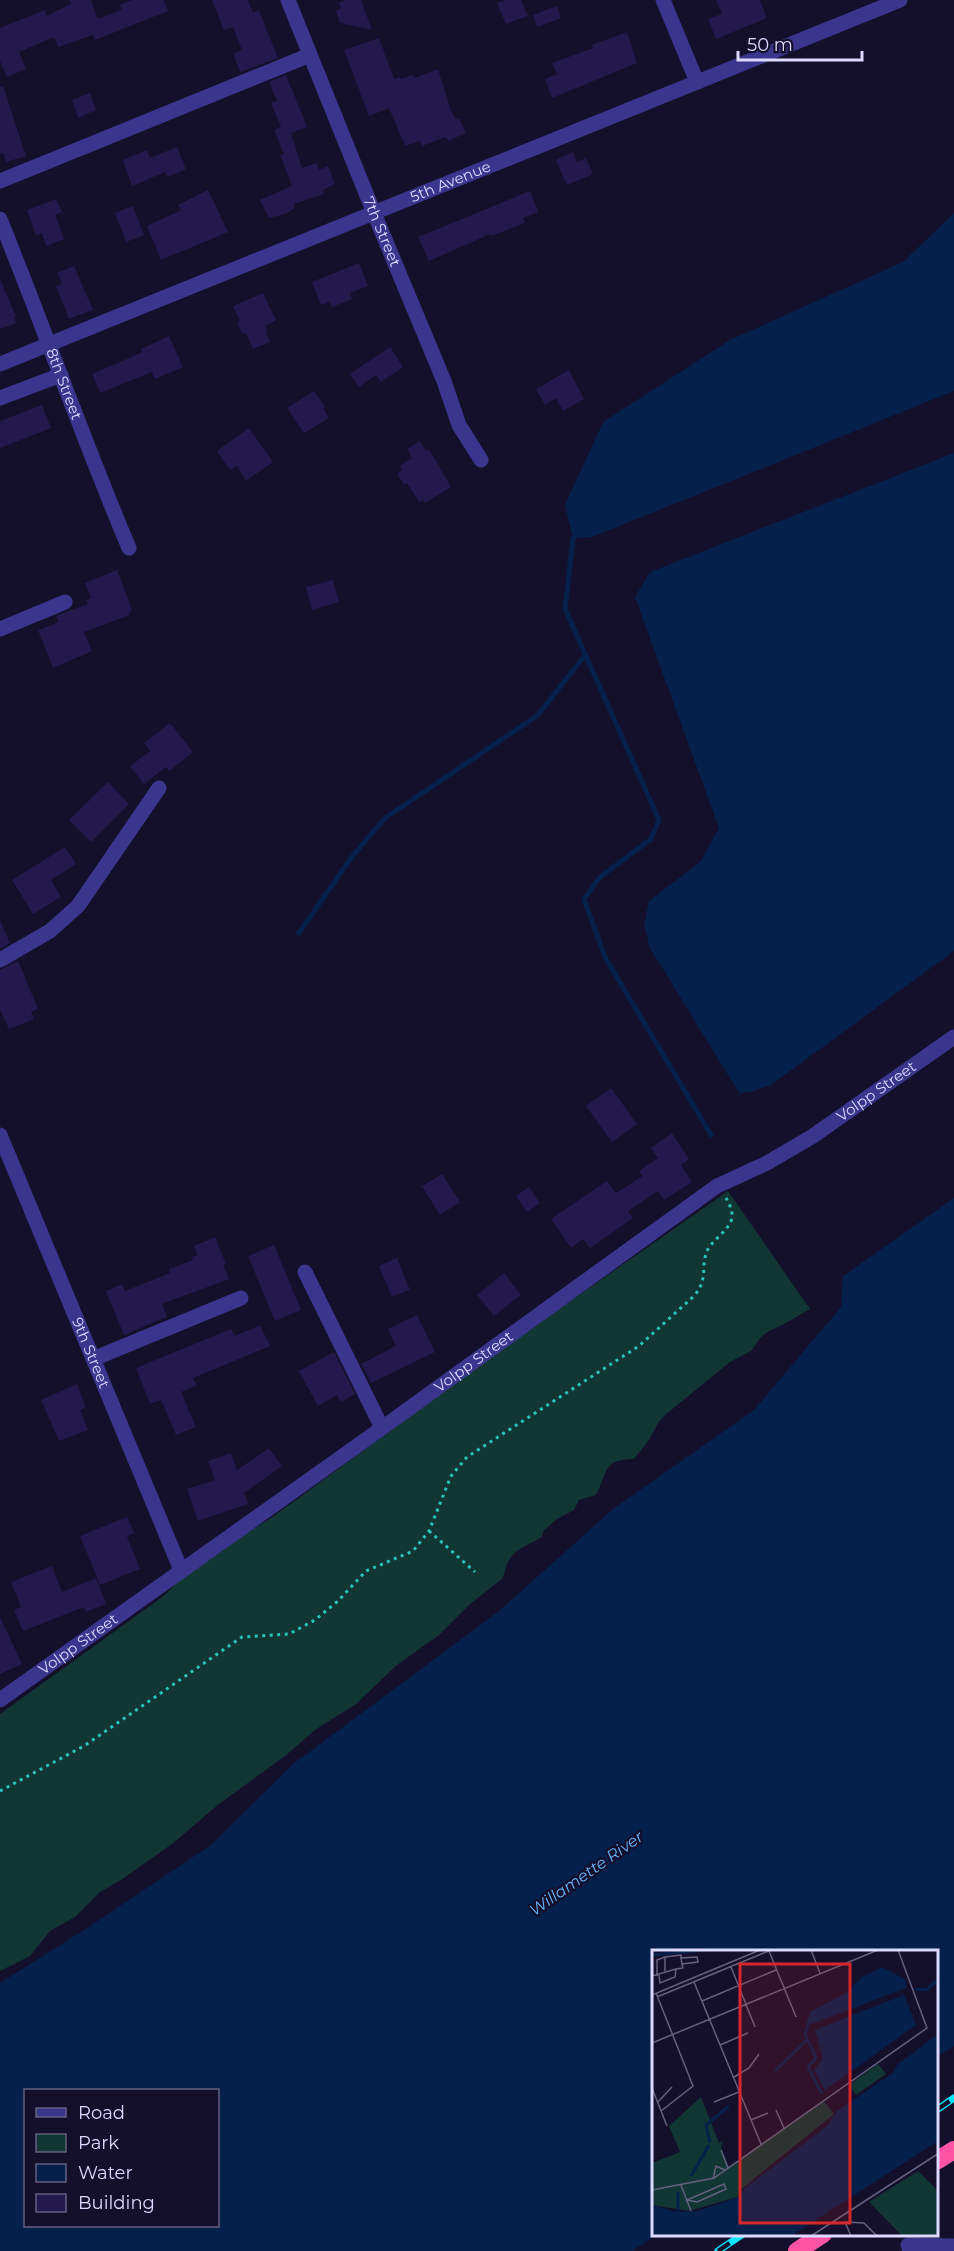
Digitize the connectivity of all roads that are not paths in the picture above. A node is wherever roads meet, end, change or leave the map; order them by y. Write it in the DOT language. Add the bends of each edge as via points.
graph roads {
  1 [pos="288,0"];
  2 [pos="663,0"];
  3 [pos="900,0"];
  4 [pos="310,55"];
  5 [pos="697,82"];
  6 [pos="0,181"];
  7 [pos="374,213"];
  8 [pos="0,219"];
  9 [pos="50,344"];
  10 [pos="0,364"];
  11 [pos="61,375"];
  12 [pos="0,398"];
  13 [pos="481,460"];
  14 [pos="129,548"];
  15 [pos="65,602"];
  16 [pos="0,629"];
  17 [pos="159,788"];
  18 [pos="0,960"];
  19 [pos="954,1037"];
  20 [pos="0,1135"];
  21 [pos="305,1272"];
  22 [pos="241,1298"];
  23 [pos="93,1359"];
  24 [pos="382,1428"];
  25 [pos="181,1570"];
  26 [pos="0,1700"];
  27 [pos="954,2150"];
  28 [pos="939,2159"];
  29 [pos="821,2236"];
  30 [pos="907,2244"];
  31 [pos="954,2246"];
  32 [pos="797,2251"];
  1 -- 4 [label="street, 7th Street"];
  2 -- 5 [label="street"];
  3 -- 5 [label="street, 5th Avenue"];
  4 -- 6 [label="street"];
  4 -- 7 [label="street, 7th Street"];
  5 -- 7 [label="street, 5th Avenue"];
  7 -- 9 [label="street, 5th Avenue"];
  7 -- 13 [label="street, 7th Street" via="459,425"];
  8 -- 9 [label="street, 8th Street"];
  9 -- 10 [label="street, 5th Avenue"];
  9 -- 11 [label="street, 8th Street"];
  11 -- 12 [label="street"];
  11 -- 14 [label="street, 8th Street"];
  15 -- 16 [label="street"];
  17 -- 18 [label="street" via="78,906 51,931"];
  19 -- 24 [label="street, Volpp Street" via="813,1136 717,1186"];
  20 -- 23 [label="street, 9th Street"];
  21 -- 24 [label="street"];
  22 -- 23 [label="street"];
  23 -- 25 [label="street, 9th Street"];
  24 -- 25 [label="street, Volpp Street"];
  25 -- 26 [label="street, Volpp Street"];
  27 -- 28 [label="highway"];
  29 -- 32 [label="highway"];
  30 -- 31 [label="street"];
}
